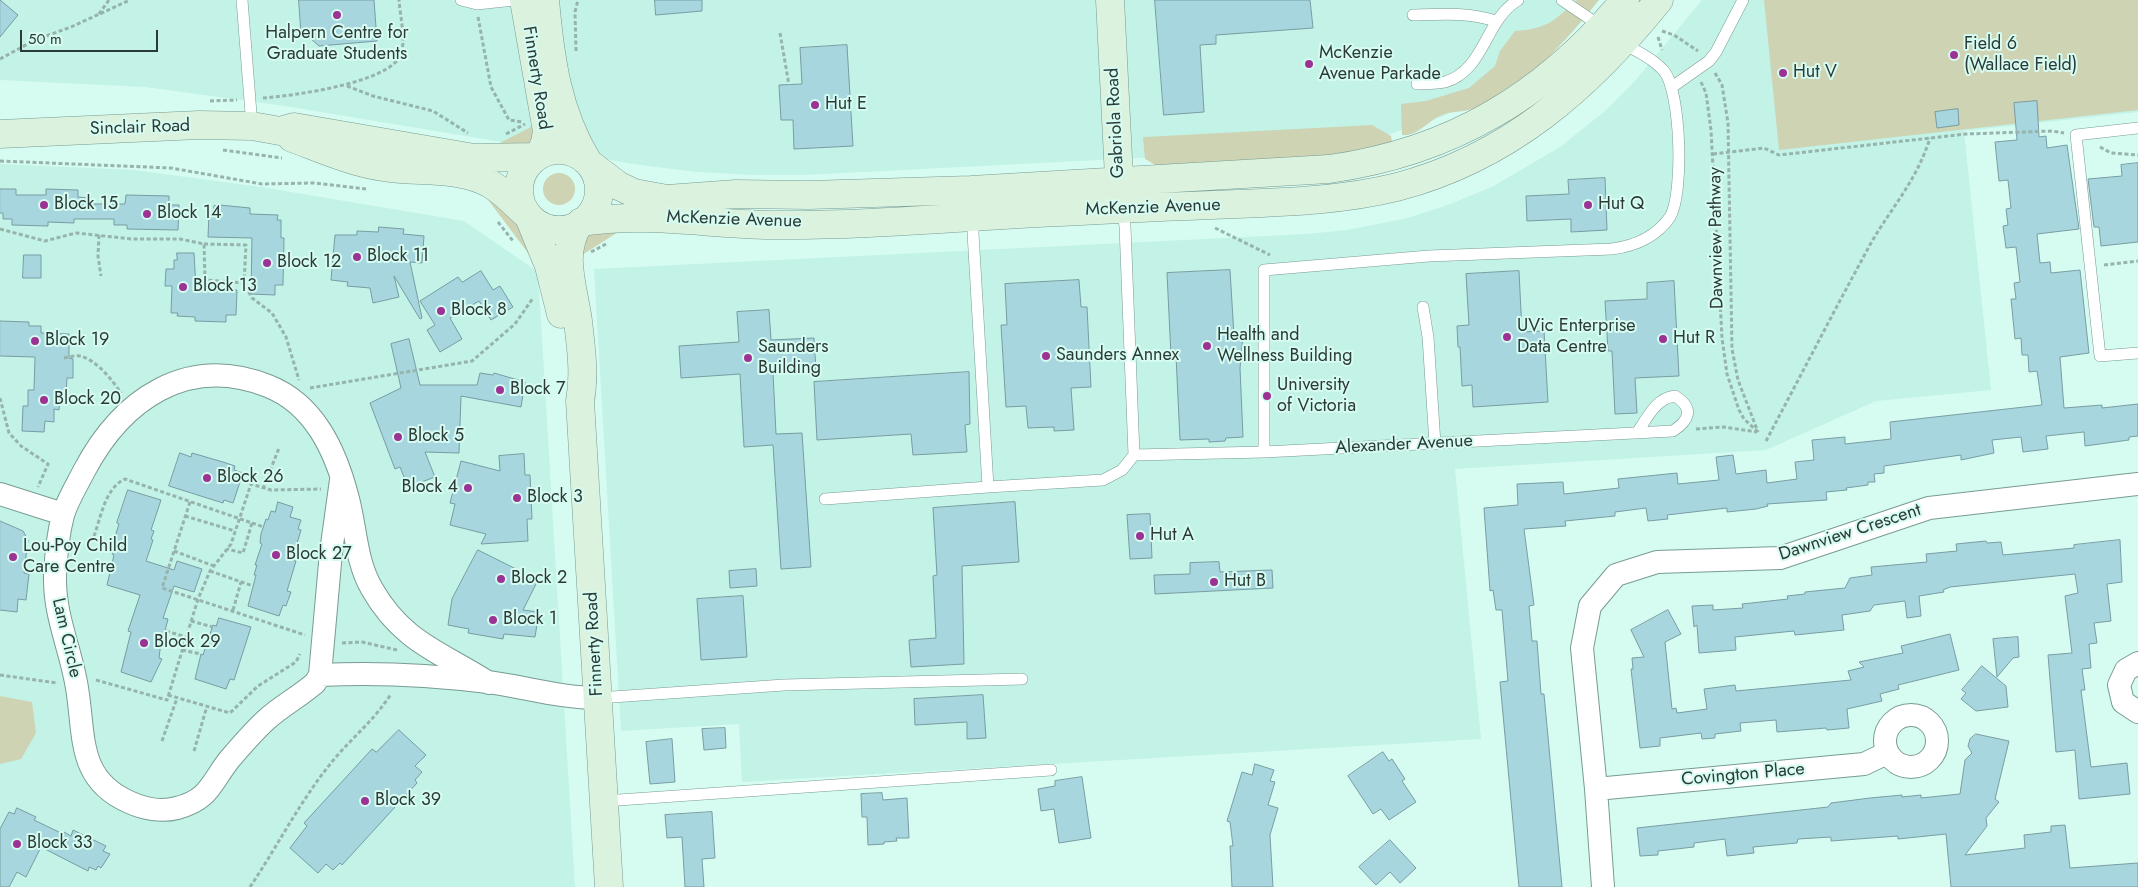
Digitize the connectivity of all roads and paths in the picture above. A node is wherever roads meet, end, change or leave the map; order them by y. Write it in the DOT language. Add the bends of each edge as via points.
graph roads {
  1 [pos="109,0"];
  2 [pos="130,0"];
  3 [pos="242,0"];
  4 [pos="399,0"];
  5 [pos="461,0"];
  6 [pos="514,0"];
  7 [pos="524,0"];
  8 [pos="545,0"];
  9 [pos="578,0"];
  10 [pos="1110,0"];
  11 [pos="1517,0"];
  12 [pos="1562,0"];
  13 [pos="1625,0"];
  14 [pos="1659,0"];
  15 [pos="1744,0"];
  16 [pos="477,4"];
  17 [pos="576,12"];
  18 [pos="98,14"];
  19 [pos="1413,15"];
  20 [pos="1496,21"];
  21 [pos="780,33"];
  22 [pos="1612,36"];
  23 [pos="0,59"];
  24 [pos="1709,61"];
  25 [pos="1691,74"];
  26 [pos="1417,84"];
  27 [pos="789,85"];
  28 [pos="347,86"];
  29 [pos="1672,87"];
  30 [pos="250,99"];
  31 [pos="528,122"];
  32 [pos="252,126"];
  33 [pos="2138,128"];
  34 [pos="280,130"];
  35 [pos="0,134"];
  36 [pos="472,135"];
  37 [pos="2076,135"];
  38 [pos="1930,138"];
  39 [pos="218,149"];
  40 [pos="1729,152"];
  41 [pos="1713,154"];
  42 [pos="538,156"];
  43 [pos="287,159"];
  44 [pos="0,161"];
  45 [pos="589,163"];
  46 [pos="1119,180"];
  47 [pos="368,189"];
  48 [pos="1122,209"];
  49 [pos="528,215"];
  50 [pos="974,216"];
  51 [pos="580,223"];
  52 [pos="1212,226"];
  53 [pos="0,229"];
  54 [pos="99,236"];
  55 [pos="204,244"];
  56 [pos="1272,256"];
  57 [pos="2138,261"];
  58 [pos="2090,267"];
  59 [pos="101,276"];
  60 [pos="244,283"];
  61 [pos="537,292"];
  62 [pos="1423,307"];
  63 [pos="2138,352"];
  64 [pos="64,358"];
  65 [pos="0,398"];
  66 [pos="580,401"];
  67 [pos="132,408"];
  68 [pos="1673,431"];
  69 [pos="1758,432"];
  70 [pos="1637,433"];
  71 [pos="1766,441"];
  72 [pos="1435,444"];
  73 [pos="279,448"];
  74 [pos="1264,452"];
  75 [pos="1134,455"];
  76 [pos="334,484"];
  77 [pos="2138,484"];
  78 [pos="988,487"];
  79 [pos="263,489"];
  80 [pos="0,494"];
  81 [pos="825,499"];
  82 [pos="190,502"];
  83 [pos="31,504"];
  84 [pos="63,514"];
  85 [pos="185,516"];
  86 [pos="240,519"];
  87 [pos="252,523"];
  88 [pos="264,527"];
  89 [pos="235,531"];
  90 [pos="94,536"];
  91 [pos="227,549"];
  92 [pos="174,551"];
  93 [pos="331,552"];
  94 [pos="359,553"];
  95 [pos="214,566"];
  96 [pos="210,572"];
  97 [pos="241,582"];
  98 [pos="253,586"];
  99 [pos="198,599"];
  100 [pos="233,610"];
  101 [pos="191,621"];
  102 [pos="213,627"];
  103 [pos="166,631"];
  104 [pos="186,637"];
  105 [pos="316,640"];
  106 [pos="182,650"];
  107 [pos="406,652"];
  108 [pos="201,654"];
  109 [pos="2138,663"];
  110 [pos="320,675"];
  111 [pos="405,675"];
  112 [pos="0,676"];
  113 [pos="1022,679"];
  114 [pos="75,680"];
  115 [pos="489,682"];
  116 [pos="168,695"];
  117 [pos="177,698"];
  118 [pos="598,698"];
  119 [pos="207,706"];
  120 [pos="2138,712"];
  121 [pos="162,741"];
  122 [pos="194,751"];
  123 [pos="1887,753"];
  124 [pos="1051,770"];
  125 [pos="1596,789"];
  126 [pos="604,801"];
  127 [pos="250,887"];
  128 [pos="609,887"];
  129 [pos="1603,887"];
  1 -- 18 [label="path"];
  2 -- 18 [label="path"];
  3 -- 30 [label="lane"];
  4 -- 28 [label="path" via="401,55 386,68"];
  5 -- 16 [label="lane"];
  6 -- 16 [label="lane"];
  7 -- 42 [label="main road, Finnerty Road" via="547,131 546,143"];
  8 -- 45 [label="main road, Finnerty Road" via="558,93 568,124"];
  9 -- 17 [label="path"];
  10 -- 46 [label="main road, Gabriola Road"];
  11 -- 20 [label="lane"];
  12 -- 22 [label="lane"];
  13 -- 22 [label="main road, McKenzie Avenue"];
  14 -- 22 [label="main road, McKenzie Avenue"];
  15 -- 24 [label="lane"];
  16 -- 31 [label="path" via="491,88 509,120"];
  18 -- 23 [label="path" via="35,40"];
  19 -- 20 [label="lane" via="1459,13"];
  20 -- 26 [label="lane" via="1468,69 1443,83"];
  21 -- 27 [label="path"];
  22 -- 29 [label="lane" via="1664,71"];
  22 -- 46 [label="main road, McKenzie Avenue" via="1567,62 1529,92 1472,127 1412,152 1329,169"];
  22 -- 48 [label="main road, McKenzie Avenue" via="1578,89 1523,130 1481,154 1421,180 1375,192 1324,199"];
  24 -- 25 [label="lane"];
  24 -- 25 [label="path, Dawnview Pathway" via="1674,35 1656,29 1661,49"];
  24 -- 40 [label="path, Dawnview Pathway" via="1722,85"];
  25 -- 29 [label="lane"];
  25 -- 41 [label="path, Dawnview Pathway" via="1703,83 1706,93"];
  28 -- 30 [label="path" via="287,97"];
  28 -- 36 [label="path" via="433,111"];
  29 -- 74 [label="lane" via="1678,117 1674,205 1660,228 1631,246 1429,256 1264,270"];
  30 -- 32 [label="lane"];
  32 -- 34 [label="main road, Sinclair Road"];
  32 -- 35 [label="main road, Sinclair Road" via="171,126"];
  33 -- 37 [label="lane"];
  34 -- 42 [label="main road, Sinclair Road" via="294,127 474,158"];
  34 -- 49 [label="main road, Sinclair Road" via="291,138 360,162 401,170 456,174 484,181"];
  37 -- 38 [label="path" via="2052,131 1995,132"];
  37 -- 58 [label="lane"];
  38 -- 40 [label="path" via="1779,155 1764,148"];
  38 -- 71 [label="path" via="1910,185 1879,230"];
  39 -- 43 [label="path"];
  40 -- 41 [label="path"];
  40 -- 69 [label="path, Dawnview Pathway" via="1732,349 1738,380"];
  41 -- 69 [label="path, Dawnview Pathway" via="1722,338 1727,374 1739,410"];
  42 -- 45 [label="main road" via="565,150 580,155"];
  42 -- 49 [label="main road" via="525,168 519,184 520,200"];
  44 -- 47 [label="path" via="171,168 262,184"];
  45 -- 46 [label="main road, McKenzie Avenue" via="634,193 667,199 736,194 971,190"];
  45 -- 51 [label="main road" via="597,179 598,195 592,210"];
  46 -- 48 [label="main road, Gabriola Road"];
  48 -- 50 [label="main road, McKenzie Avenue"];
  48 -- 75 [label="lane, Gabriola Road"];
  49 -- 51 [label="main road" via="542,226 553,229"];
  49 -- 66 [label="main road, Finnerty Road" via="548,266 562,320 572,381"];
  50 -- 51 [label="main road, McKenzie Avenue" via="774,225 647,217"];
  50 -- 78 [label="lane" via="974,272"];
  51 -- 66 [label="main road, Finnerty Road" via="570,239 568,259 584,380"];
  52 -- 56 [label="path"];
  53 -- 54 [label="path" via="45,242 76,234"];
  54 -- 55 [label="path" via="180,239"];
  54 -- 59 [label="path"];
  55 -- 60 [label="path" via="205,280"];
  55 -- 60 [label="path" via="246,245"];
  57 -- 58 [label="path"];
  58 -- 63 [label="lane" via="2100,356"];
  60 -- 61 [label="path" via="252,298 272,314 286,337 301,388 316,389 374,376 472,361 515,324"];
  62 -- 72 [label="lane"];
  64 -- 67 [label="path" via="80,356 101,369"];
  65 -- 83 [label="path" via="9,433 21,446 48,464"];
  66 -- 118 [label="main road, Finnerty Road"];
  67 -- 76 [label="street, Lam Circle" via="168,384 188,378 228,375 250,380 284,393 318,426 333,452"];
  67 -- 84 [label="street, Lam Circle" via="111,429 91,457"];
  68 -- 69 [label="path" via="1724,427"];
  68 -- 70 [label="lane, Alexander Avenue"];
  68 -- 70 [label="lane" via="1688,417 1688,408 1676,396 1658,404"];
  70 -- 72 [label="lane, Alexander Avenue"];
  72 -- 74 [label="lane, Alexander Avenue"];
  73 -- 79 [label="path"];
  74 -- 75 [label="lane, Alexander Avenue"];
  75 -- 78 [label="lane" via="1122,470 1103,480"];
  76 -- 79 [label="path" via="300,491"];
  76 -- 93 [label="street, Lam Circle"];
  76 -- 94 [label="street, Lam Circle" via="347,493"];
  77 -- 125 [label="street, Dawnview Crescent" via="1929,508 1780,558 1657,562 1616,575 1590,606 1582,648"];
  78 -- 81 [label="lane"];
  79 -- 86 [label="path" via="251,484"];
  80 -- 83 [label="street"];
  82 -- 85 [label="path"];
  82 -- 86 [label="path"];
  82 -- 90 [label="path" via="124,479 116,483 108,497"];
  83 -- 84 [label="street"];
  84 -- 114 [label="street, Lam Circle" via="56,558 56,593 59,619"];
  85 -- 89 [label="path"];
  85 -- 92 [label="path"];
  86 -- 87 [label="path"];
  86 -- 89 [label="path"];
  87 -- 88 [label="path"];
  87 -- 91 [label="path" via="243,553"];
  89 -- 91 [label="path"];
  91 -- 95 [label="path"];
  92 -- 95 [label="path"];
  92 -- 99 [label="path" via="162,588"];
  93 -- 94 [label="street"];
  93 -- 105 [label="street, Lam Circle"];
  94 -- 115 [label="street, Lam Circle" via="371,588 400,626 420,644"];
  95 -- 96 [label="path"];
  96 -- 97 [label="path"];
  96 -- 99 [label="path"];
  97 -- 98 [label="path"];
  97 -- 100 [label="path"];
  99 -- 100 [label="path"];
  99 -- 101 [label="path"];
  100 -- 105 [label="path"];
  101 -- 102 [label="path"];
  101 -- 104 [label="path"];
  103 -- 104 [label="path"];
  104 -- 106 [label="path"];
  105 -- 107 [label="path" via="362,642"];
  105 -- 110 [label="street, Lam Circle"];
  105 -- 119 [label="path" via="296,662 258,686 230,712"];
  106 -- 108 [label="path"];
  106 -- 116 [label="path"];
  109 -- 120 [label="street" via="2126,670 2118,685 2123,702"];
  110 -- 111 [label="street, Lam Circle"];
  110 -- 114 [label="street, Lam Circle" via="306,691 265,720 227,762 210,790 199,799 170,809 149,809 118,798 96,777 86,756"];
  111 -- 115 [label="street, Lam Circle"];
  111 -- 127 [label="path" via="376,716 336,757 294,815"];
  112 -- 114 [label="path"];
  113 -- 118 [label="lane" via="784,685"];
  114 -- 116 [label="path" via="167,700"];
  115 -- 118 [label="street, Lam Circle"];
  116 -- 117 [label="path"];
  117 -- 119 [label="path"];
  117 -- 121 [label="path"];
  118 -- 126 [label="main road, Finnerty Road"];
  119 -- 122 [label="path"];
  123 -- 125 [label="street, Covington Place" via="1864,764"];
  124 -- 126 [label="lane"];
  125 -- 129 [label="street, Dawnview Crescent"];
  126 -- 128 [label="main road, Finnerty Road"];
}
